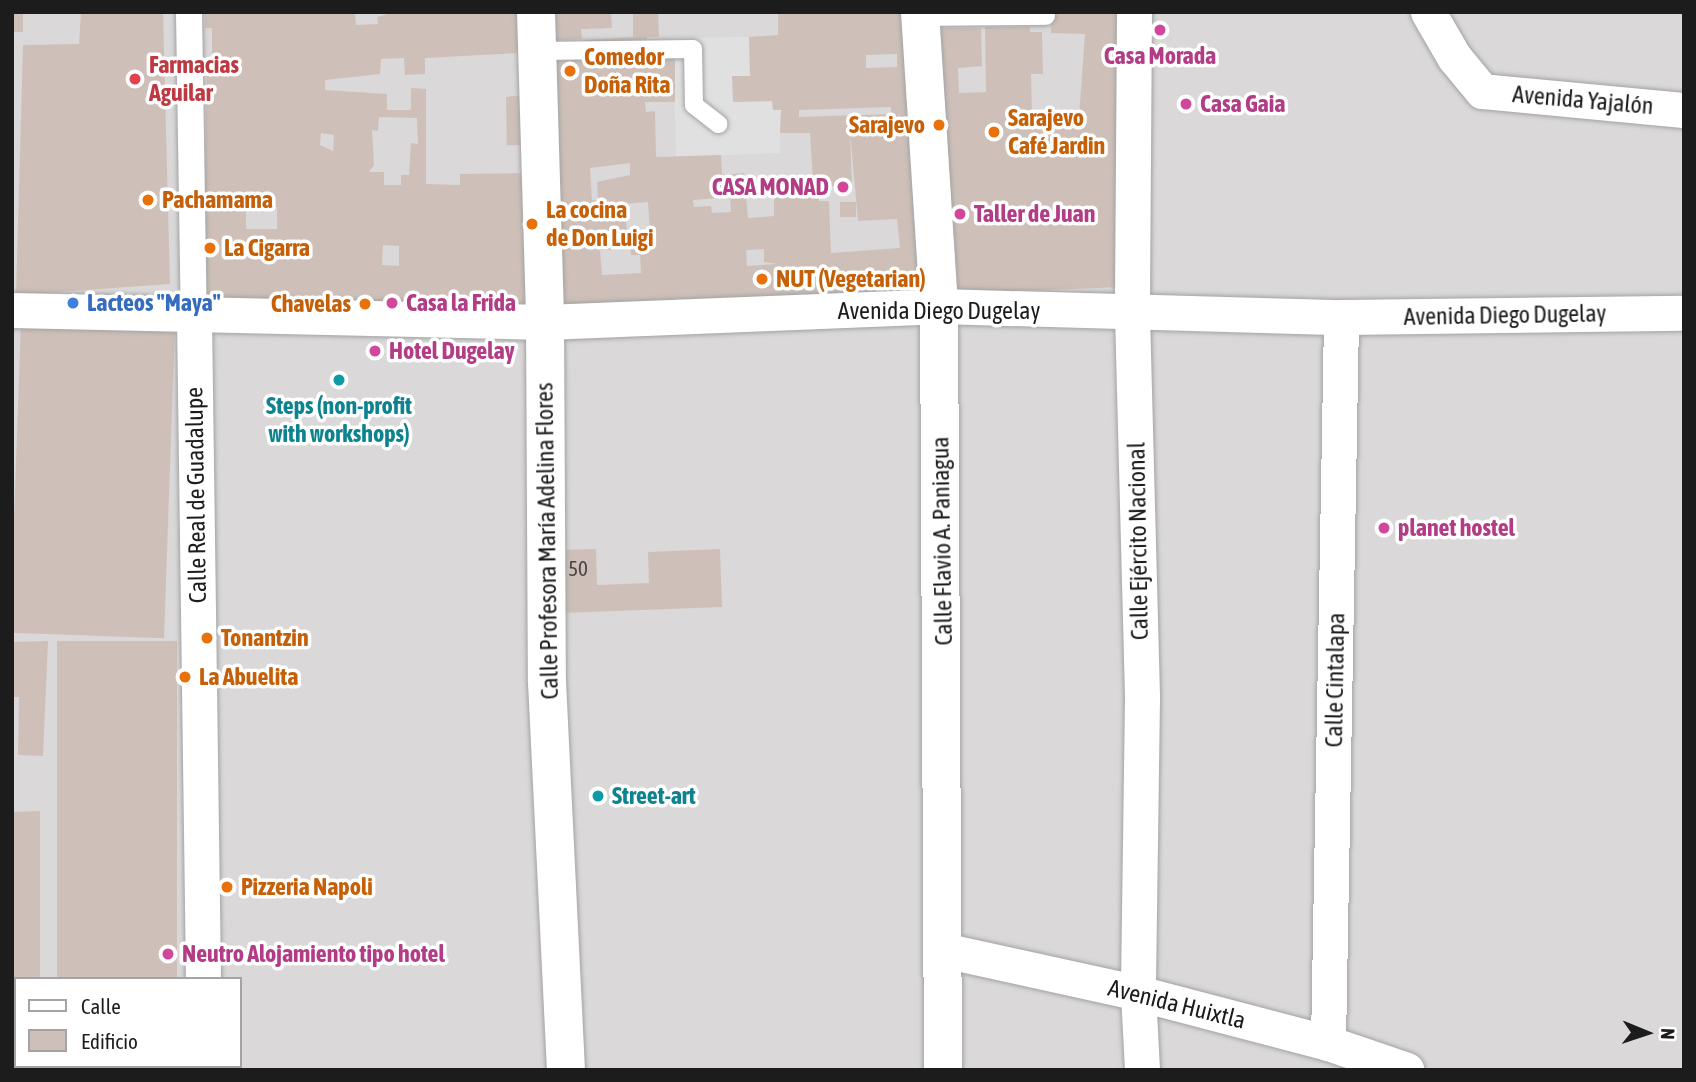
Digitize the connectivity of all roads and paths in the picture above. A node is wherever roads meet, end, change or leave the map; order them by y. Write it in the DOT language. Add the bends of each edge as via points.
graph roads {
  1 [pos="189,12"];
  2 [pos="537,12"];
  3 [pos="1134,12"];
  4 [pos="1428,12"];
  5 [pos="920,15"];
  6 [pos="1046,16"];
  7 [pos="538,51"];
  8 [pos="1684,110"];
  9 [pos="718,124"];
  10 [pos="939,306"];
  11 [pos="12,310"];
  12 [pos="1684,313"];
  13 [pos="1132,314"];
  14 [pos="194,317"];
  15 [pos="1341,317"];
  16 [pos="545,322"];
  17 [pos="943,950"];
  18 [pos="203,977"];
  19 [pos="1138,993"];
  20 [pos="1328,1043"];
  21 [pos="566,1070"];
  22 [pos="943,1070"];
  23 [pos="1142,1070"];
  24 [pos="1407,1070"];
  1 -- 14 [label="street, Calle Real de Guadalupe"];
  2 -- 7 [label="street, Calle Profesora María Adelina Flores"];
  3 -- 13 [label="street, Calle Ejército Nacional"];
  4 -- 8 [label="street, Avenida Yajalón" via="1454,57 1482,91"];
  5 -- 6 [label="lane"];
  5 -- 10 [label="street, Calle Flavio A. Paniagua"];
  7 -- 9 [label="lane" via="693,49 694,105"];
  7 -- 16 [label="street, Calle Profesora María Adelina Flores"];
  10 -- 13 [label="street, Avenida Diego Dugelay"];
  10 -- 16 [label="street, Avenida Diego Dugelay"];
  10 -- 17 [label="street, Calle Flavio A. Paniagua"];
  11 -- 14 [label="street, Avenida Diego Dugelay"];
  12 -- 15 [label="street, Avenida Diego Dugelay"];
  13 -- 15 [label="street, Avenida Diego Dugelay"];
  13 -- 19 [label="street, Calle Ejército Nacional" via="1142,698"];
  14 -- 16 [label="street, Avenida Diego Dugelay"];
  14 -- 18 [label="street, Calle Real de Guadalupe"];
  15 -- 20 [label="street, Calle Cintalapa"];
  16 -- 21 [label="street, Calle Profesora María Adelina Flores" via="547,682"];
  17 -- 19 [label="street, Avenida Huixtla"];
  17 -- 22 [label="street, Calle Flavio A. Paniagua"];
  19 -- 20 [label="street, Avenida Huixtla"];
  19 -- 23 [label="street, Calle Ejército Nacional"];
  20 -- 24 [label="street, Avenida Huixtla"];
}
